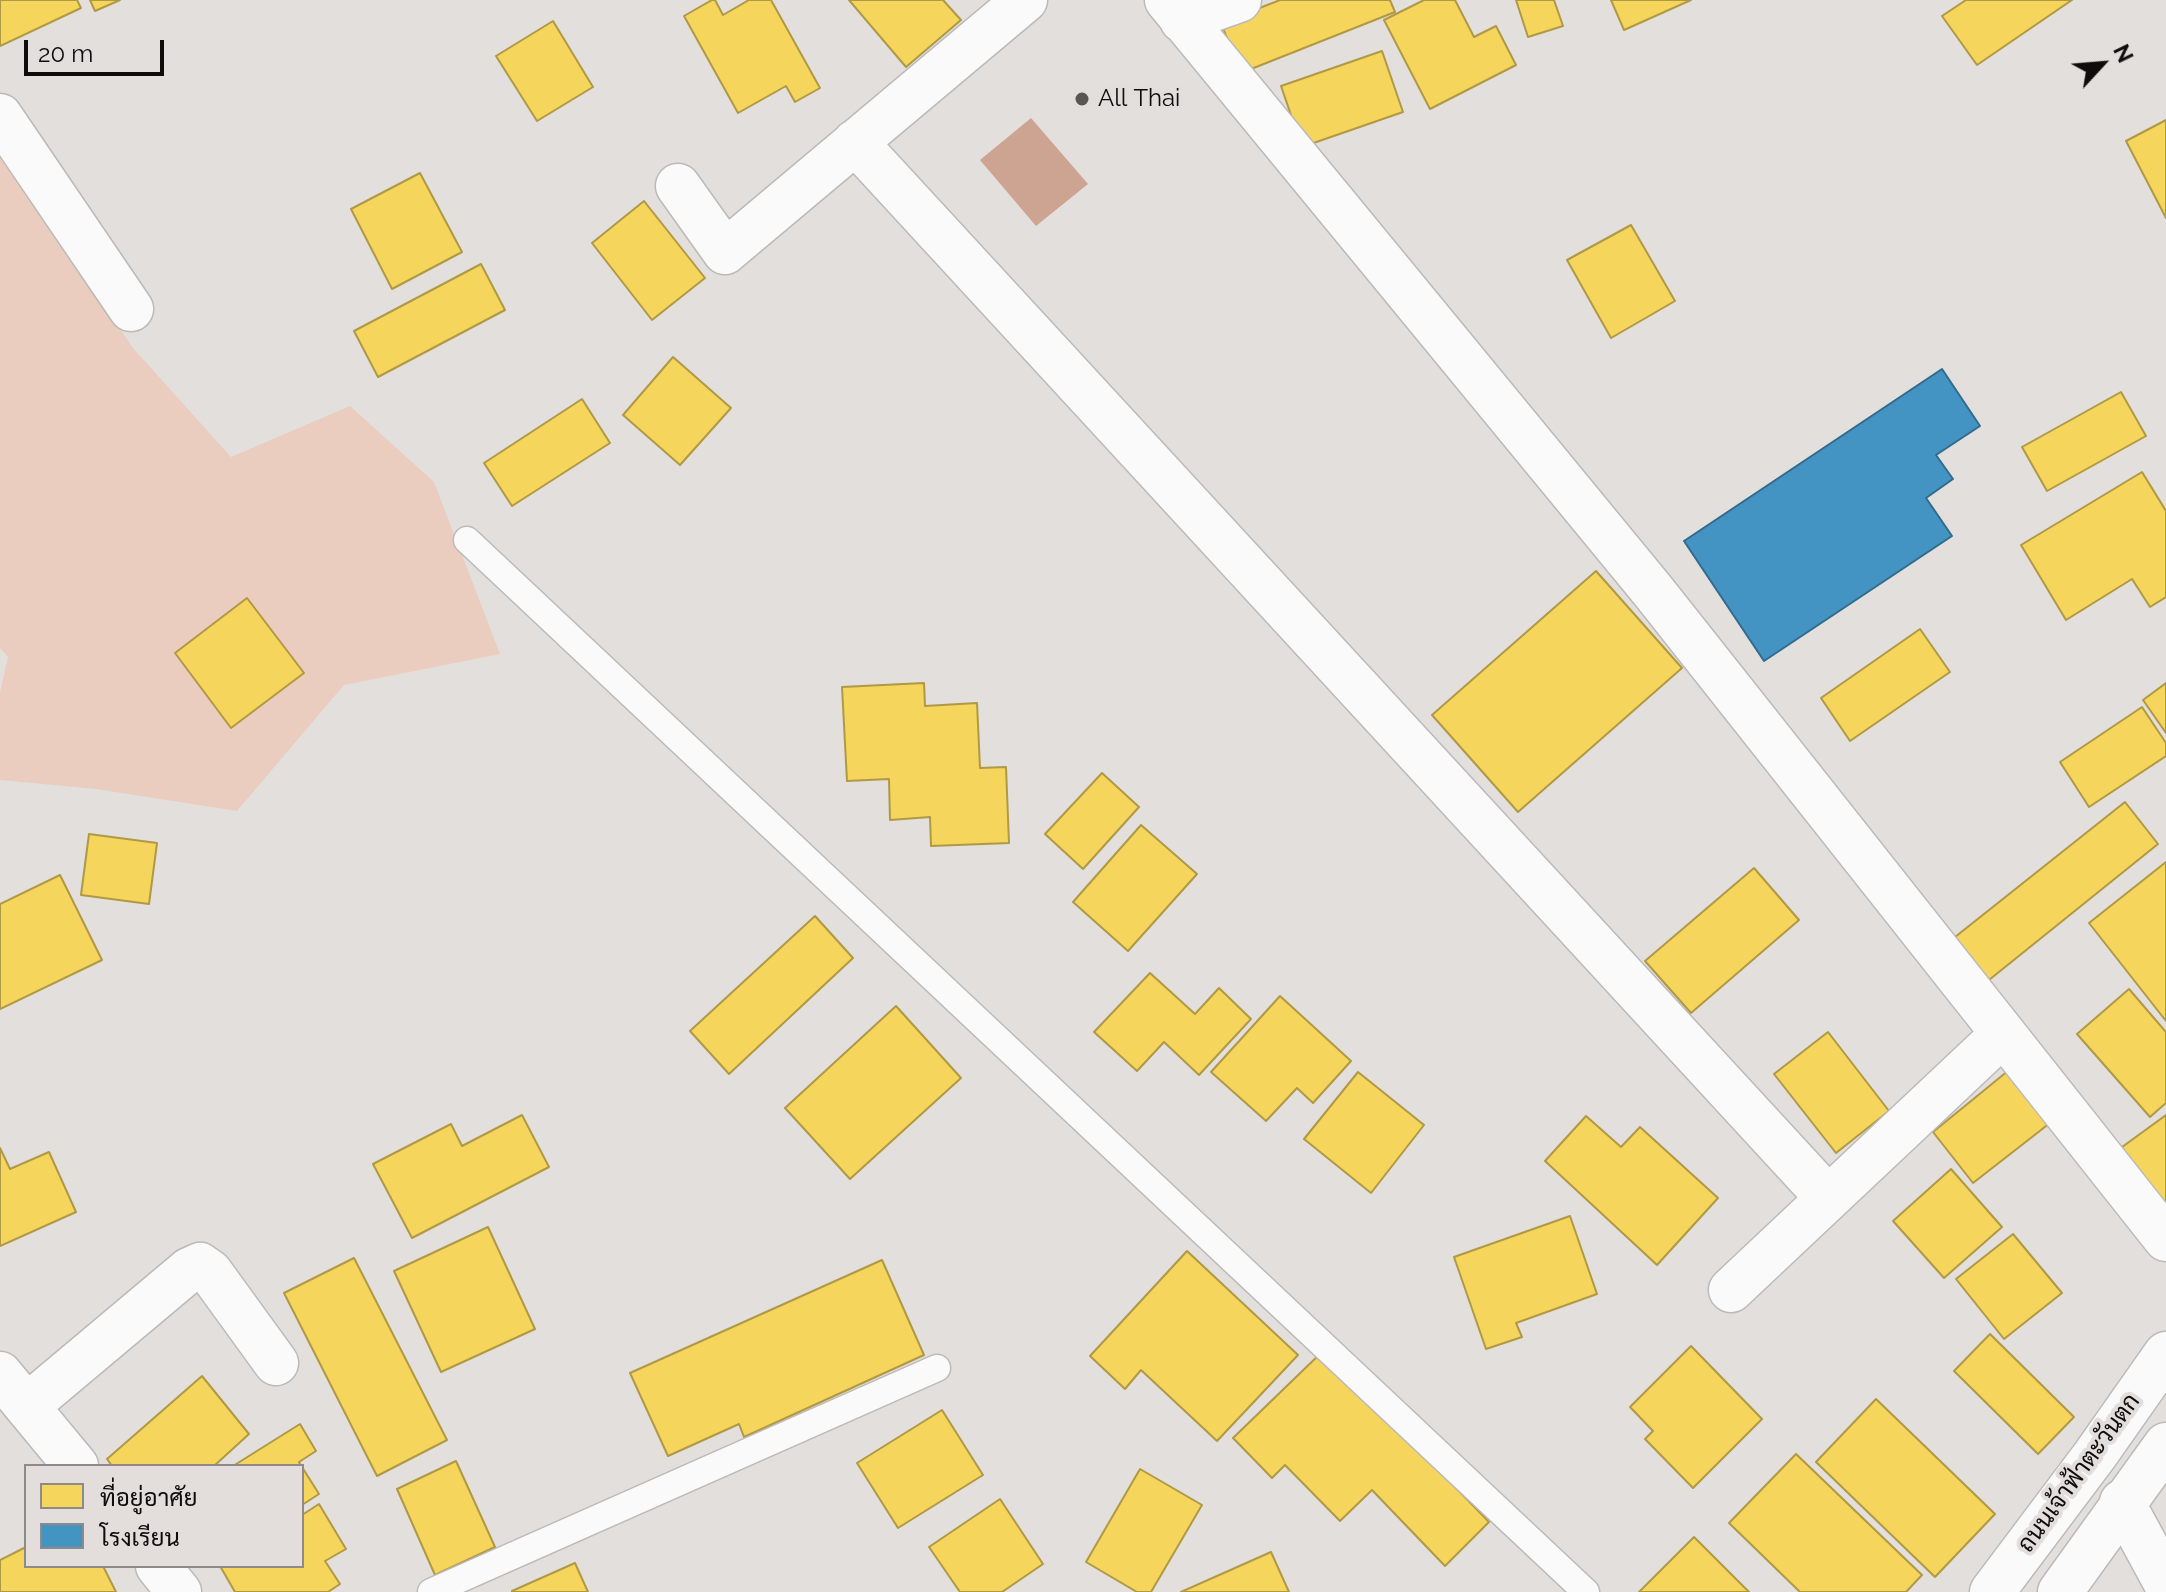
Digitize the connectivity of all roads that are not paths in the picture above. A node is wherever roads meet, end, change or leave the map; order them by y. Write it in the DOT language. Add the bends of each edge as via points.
graph roads {
  1 [pos="1239,0"];
  2 [pos="1005,6"];
  3 [pos="1174,10"];
  4 [pos="0,116"];
  5 [pos="855,142"];
  6 [pos="678,186"];
  7 [pos="131,309"];
  8 [pos="467,540"];
  9 [pos="2003,1034"];
  10 [pos="1828,1198"];
  11 [pos="2166,1239"];
  12 [pos="1731,1290"];
  13 [pos="2166,1354"];
  14 [pos="276,1363"];
  15 [pos="937,1368"];
  16 [pos="14,1390"];
  17 [pos="2166,1445"];
  18 [pos="74,1464"];
  19 [pos="2122,1502"];
  20 [pos="160,1568"];
  21 [pos="2166,1583"];
  22 [pos="179,1592"];
  23 [pos="431,1592"];
  24 [pos="1586,1592"];
  25 [pos="1992,1592"];
  26 [pos="2060,1592"];
  1 -- 3 [label="street"];
  2 -- 5 [label="street"];
  3 -- 9 [label="street" via="1653,591"];
  4 -- 7 [label="street"];
  5 -- 6 [label="street" via="725,252"];
  5 -- 10 [label="street"];
  8 -- 24 [label="lane"];
  9 -- 10 [label="street"];
  9 -- 11 [label="street"];
  10 -- 12 [label="street"];
  13 -- 25 [label="street, ถนนเจ้าฟ้าตะวันตก"];
  14 -- 16 [label="street" via="200,1265"];
  15 -- 23 [label="lane"];
  16 -- 18 [label="street"];
  17 -- 19 [label="street"];
  19 -- 21 [label="street"];
  19 -- 26 [label="street"];
  20 -- 22 [label="street"];
}
